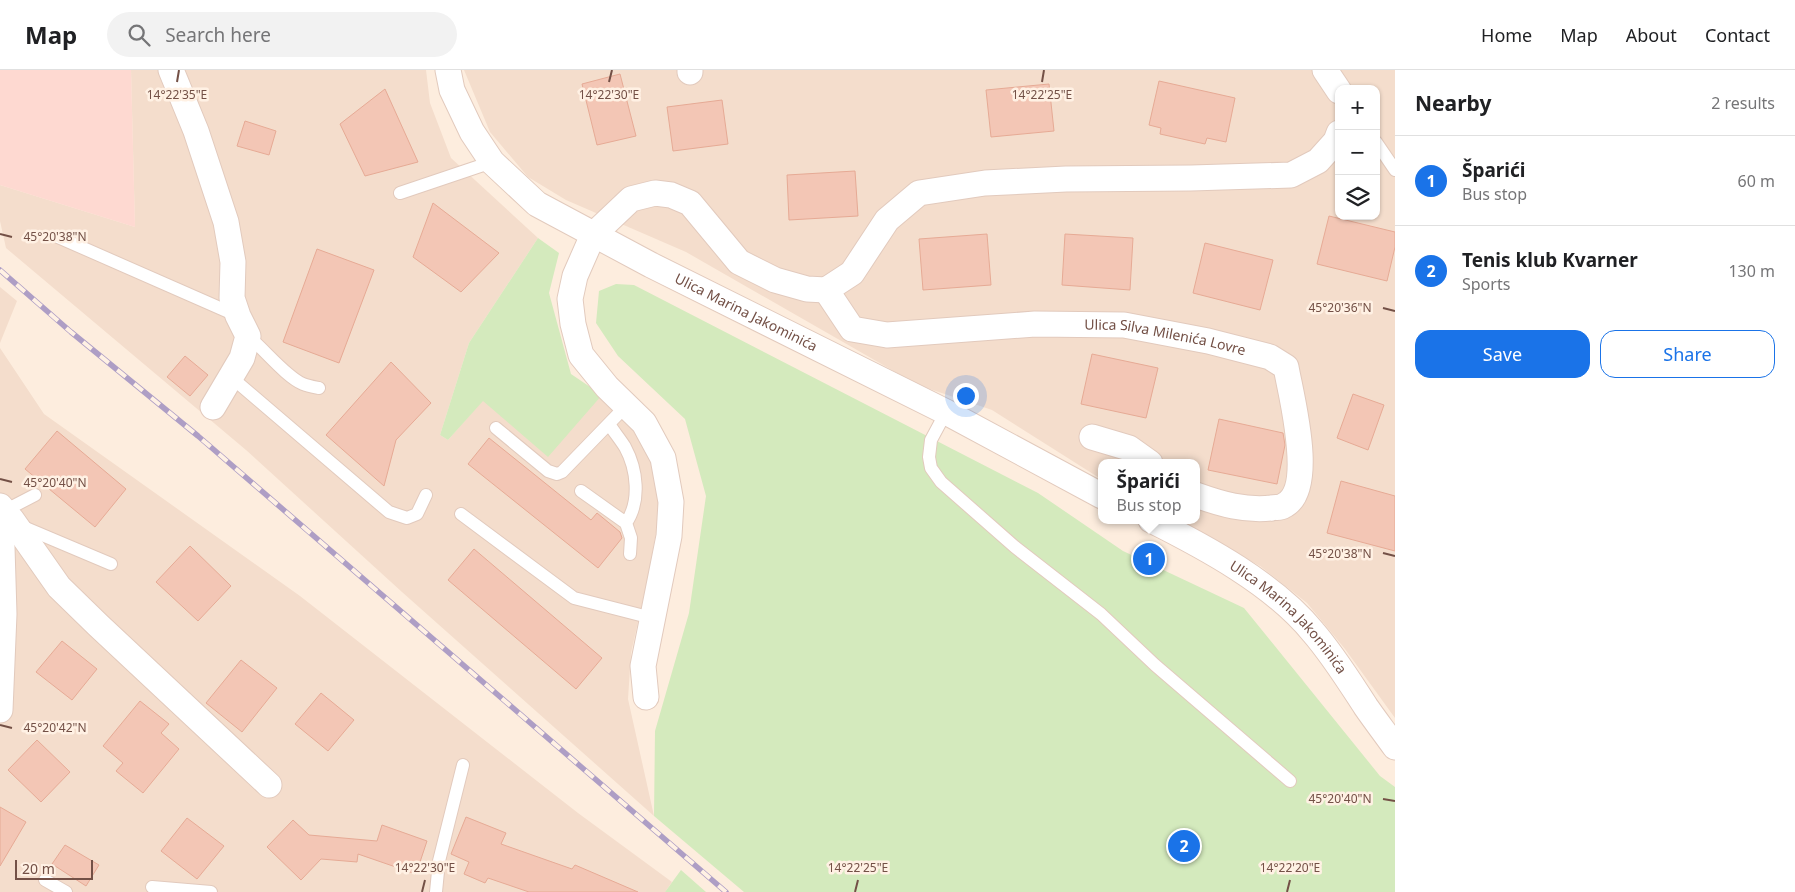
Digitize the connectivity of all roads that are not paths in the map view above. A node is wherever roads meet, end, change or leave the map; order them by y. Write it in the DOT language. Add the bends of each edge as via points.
graph roads {
  1 [pos="170,70"];
  2 [pos="448,70"];
  3 [pos="1325,70"];
  4 [pos="1335,85"];
  5 [pos="1335,142"];
  6 [pos="1380,148"];
  7 [pos="492,162"];
  8 [pos="1395,170"];
  9 [pos="400,193"];
  10 [pos="593,235"];
  11 [pos="58,237"];
  12 [pos="826,290"];
  13 [pos="243,326"];
  14 [pos="231,377"];
  15 [pos="319,388"];
  16 [pos="626,406"];
  17 [pos="213,407"];
  18 [pos="946,412"];
  19 [pos="609,424"];
  20 [pos="496,428"];
  21 [pos="1092,437"];
  22 [pos="1145,459"];
  23 [pos="581,491"];
  24 [pos="1098,494"];
  25 [pos="35,495"];
  26 [pos="426,496"];
  27 [pos="1200,496"];
  28 [pos="461,514"];
  29 [pos="5,519"];
  30 [pos="626,523"];
  31 [pos="1158,524"];
  32 [pos="630,554"];
  33 [pos="110,564"];
  34 [pos="652,618"];
  35 [pos="646,697"];
  36 [pos="0,710"];
  37 [pos="1395,747"];
  38 [pos="463,765"];
  39 [pos="1290,781"];
  40 [pos="269,785"];
  41 [pos="45,880"];
  42 [pos="152,887"];
  43 [pos="66,892"];
  44 [pos="211,892"];
  45 [pos="436,892"];
  1 -- 13 [label="street" via="196,131 226,222 233,262 232,298"];
  2 -- 7 [label="street, Ulica Marina Jakominića" via="452,90 472,132"];
  3 -- 4 [label="street"];
  5 -- 12 [label="street" via="1318,161 1290,175 994,182 919,193 887,220 852,273"];
  6 -- 8 [label="lane"];
  7 -- 9 [label="lane"];
  7 -- 10 [label="street, Ulica Marina Jakominića" via="537,204"];
  10 -- 12 [label="street" via="631,199 655,193 671,195 690,203 739,262 775,280 807,289"];
  10 -- 16 [label="street" via="575,276 570,299 573,324 581,355"];
  10 -- 18 [label="street, Ulica Marina Jakominića"];
  11 -- 13 [label="lane"];
  12 -- 27 [label="street, Ulica Silva Milenića Lovre" via="852,329 887,335 1035,324 1124,326 1208,341 1270,357 1286,367 1299,443 1301,472 1297,492 1284,506 1257,510"];
  13 -- 14 [label="street" via="242,358"];
  13 -- 15 [label="lane" via="279,366 302,384"];
  14 -- 17 [label="street"];
  14 -- 26 [label="lane" via="389,512 407,518 416,514"];
  16 -- 19 [label="lane"];
  16 -- 34 [label="street" via="644,423 663,458 671,502 669,536"];
  18 -- 24 [label="street, Ulica Marina Jakominića"];
  18 -- 39 [label="lane" via="931,440 929,456 931,468 941,482 1015,547 1102,614 1155,665"];
  19 -- 20 [label="lane" via="557,474 548,472"];
  19 -- 30 [label="lane" via="625,447 636,484 636,500"];
  21 -- 22 [label="street" via="1130,448"];
  23 -- 30 [label="lane"];
  25 -- 29 [label="lane"];
  28 -- 34 [label="lane" via="574,598"];
  29 -- 33 [label="lane"];
  29 -- 36 [label="street"];
  29 -- 40 [label="street" via="59,587"];
  30 -- 32 [label="lane" via="631,538"];
  31 -- 37 [label="street, Ulica Marina Jakominića" via="1243,571 1283,601 1312,630"];
  34 -- 35 [label="street" via="642,666"];
  38 -- 45 [label="lane" via="439,861"];
  41 -- 43 [label="lane"];
  42 -- 44 [label="lane"];
}
